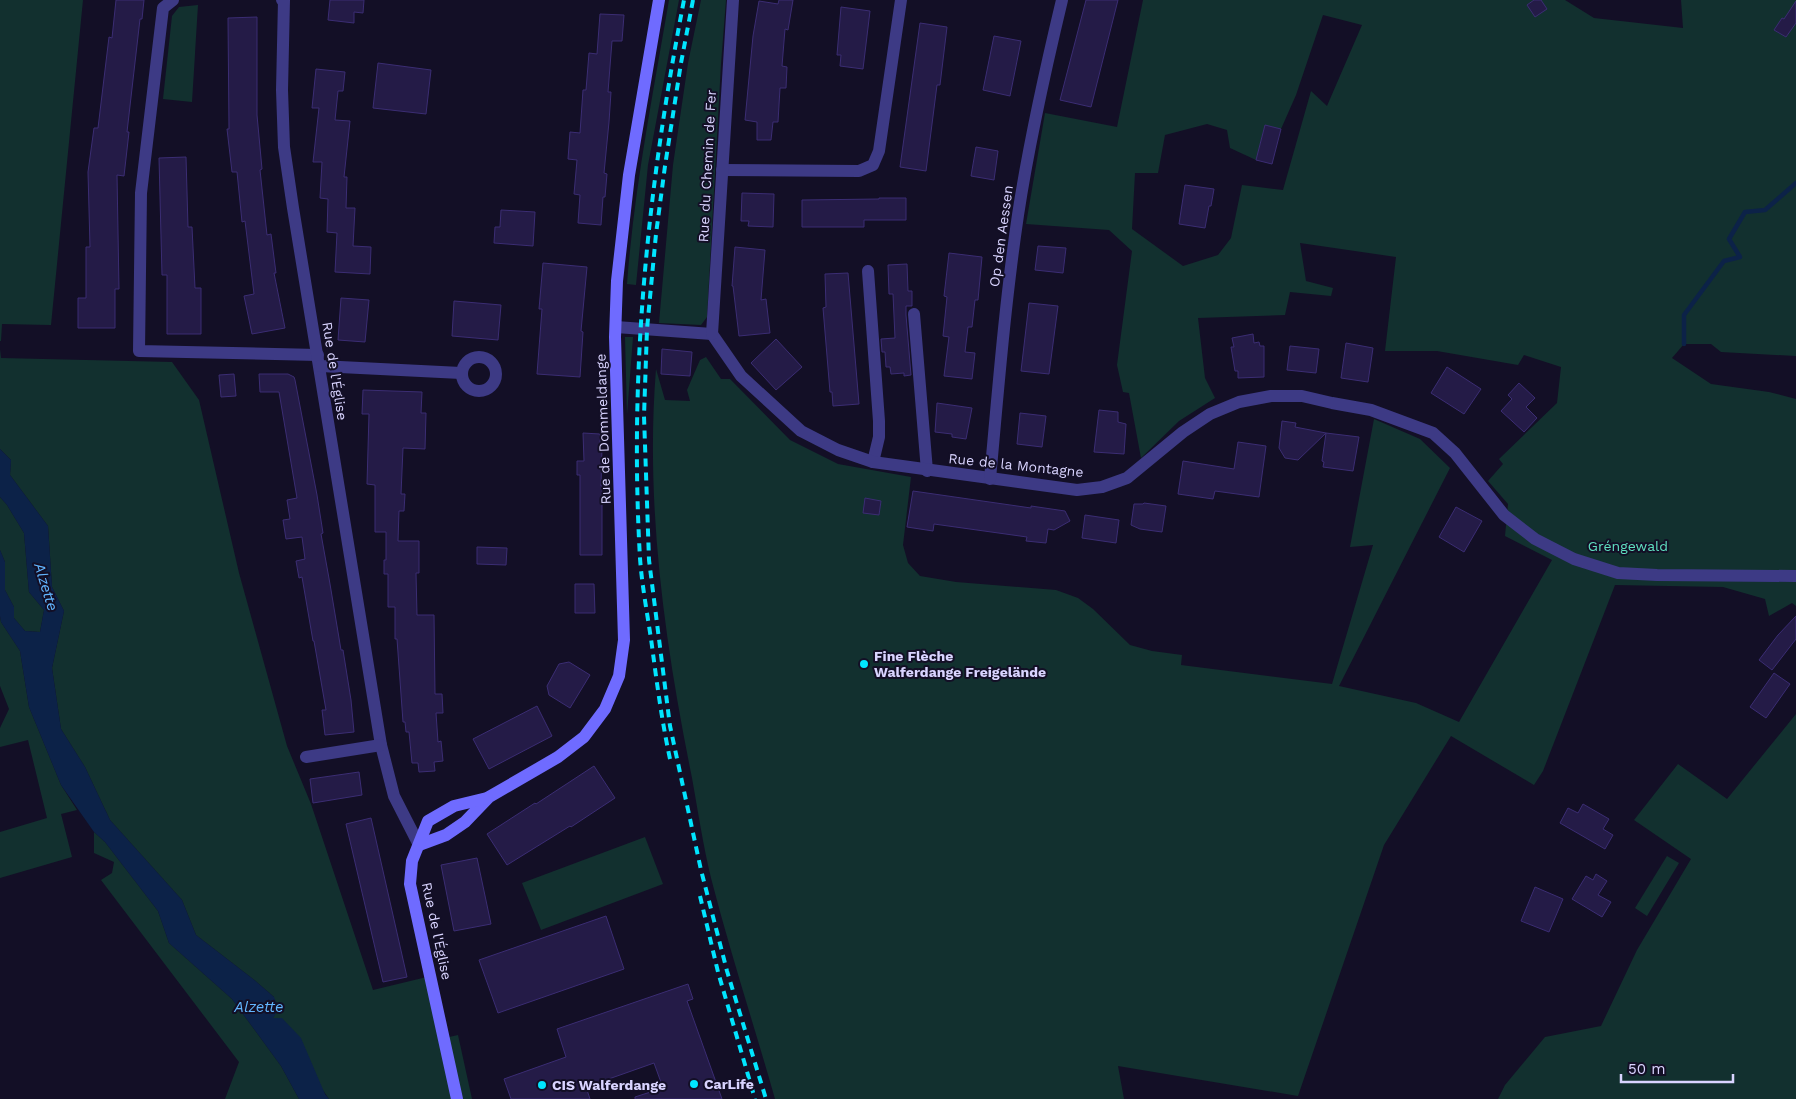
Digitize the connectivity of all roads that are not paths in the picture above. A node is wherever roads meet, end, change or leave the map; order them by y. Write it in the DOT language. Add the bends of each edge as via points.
graph roads {
  1 [pos="173,0"];
  2 [pos="283,0"];
  3 [pos="659,0"];
  4 [pos="733,0"];
  5 [pos="901,0"];
  6 [pos="1062,0"];
  7 [pos="722,170"];
  8 [pos="868,271"];
  9 [pos="914,314"];
  10 [pos="616,327"];
  11 [pos="712,334"];
  12 [pos="319,360"];
  13 [pos="461,373"];
  14 [pos="873,462"];
  15 [pos="927,471"];
  16 [pos="990,479"];
  17 [pos="1796,576"];
  18 [pos="381,745"];
  19 [pos="306,757"];
  20 [pos="489,797"];
  21 [pos="419,845"];
  22 [pos="458,1099"];
  1 -- 12 [label="street" via="163,8 141,193 139,351"];
  2 -- 12 [label="street, Rue de l'Église" via="284,147"];
  3 -- 10 [label="main road, Rue de Dommeldange" via="629,175 617,280"];
  4 -- 7 [label="street, Rue du Chemin de Fer"];
  5 -- 7 [label="street" via="879,151 873,165 859,171"];
  6 -- 16 [label="street, Op den Aessen" via="1036,111 1018,216"];
  7 -- 11 [label="street, Rue du Chemin de Fer"];
  8 -- 14 [label="street" via="880,421"];
  9 -- 15 [label="street"];
  10 -- 11 [label="street"];
  10 -- 20 [label="main road, Rue de Dommeldange" via="624,640 619,676 605,709 584,737 558,757"];
  11 -- 14 [label="street, Rue de la Montagne" via="740,376 801,431 838,450"];
  12 -- 13 [label="street"];
  12 -- 18 [label="street, Rue de l'Église"];
  14 -- 15 [label="street, Rue de la Montagne"];
  15 -- 16 [label="street, Rue de la Montagne"];
  16 -- 17 [label="street, Rue de la Montagne" via="1077,490 1102,487 1127,478 1210,414 1239,402 1270,396 1302,396 1371,410 1432,434 1455,452 1504,515 1535,539 1574,560 1618,572 1657,575"];
  18 -- 19 [label="street"];
  18 -- 21 [label="street, Rue de l'Église" via="394,796"];
  20 -- 21 [label="main road, Rue de Dommeldange" via="446,836"];
  20 -- 21 [label="main road, Rue de Dommeldange" via="454,806 428,821"];
  21 -- 22 [label="main road, Rue de l'Église" via="412,860 410,884"];
}
